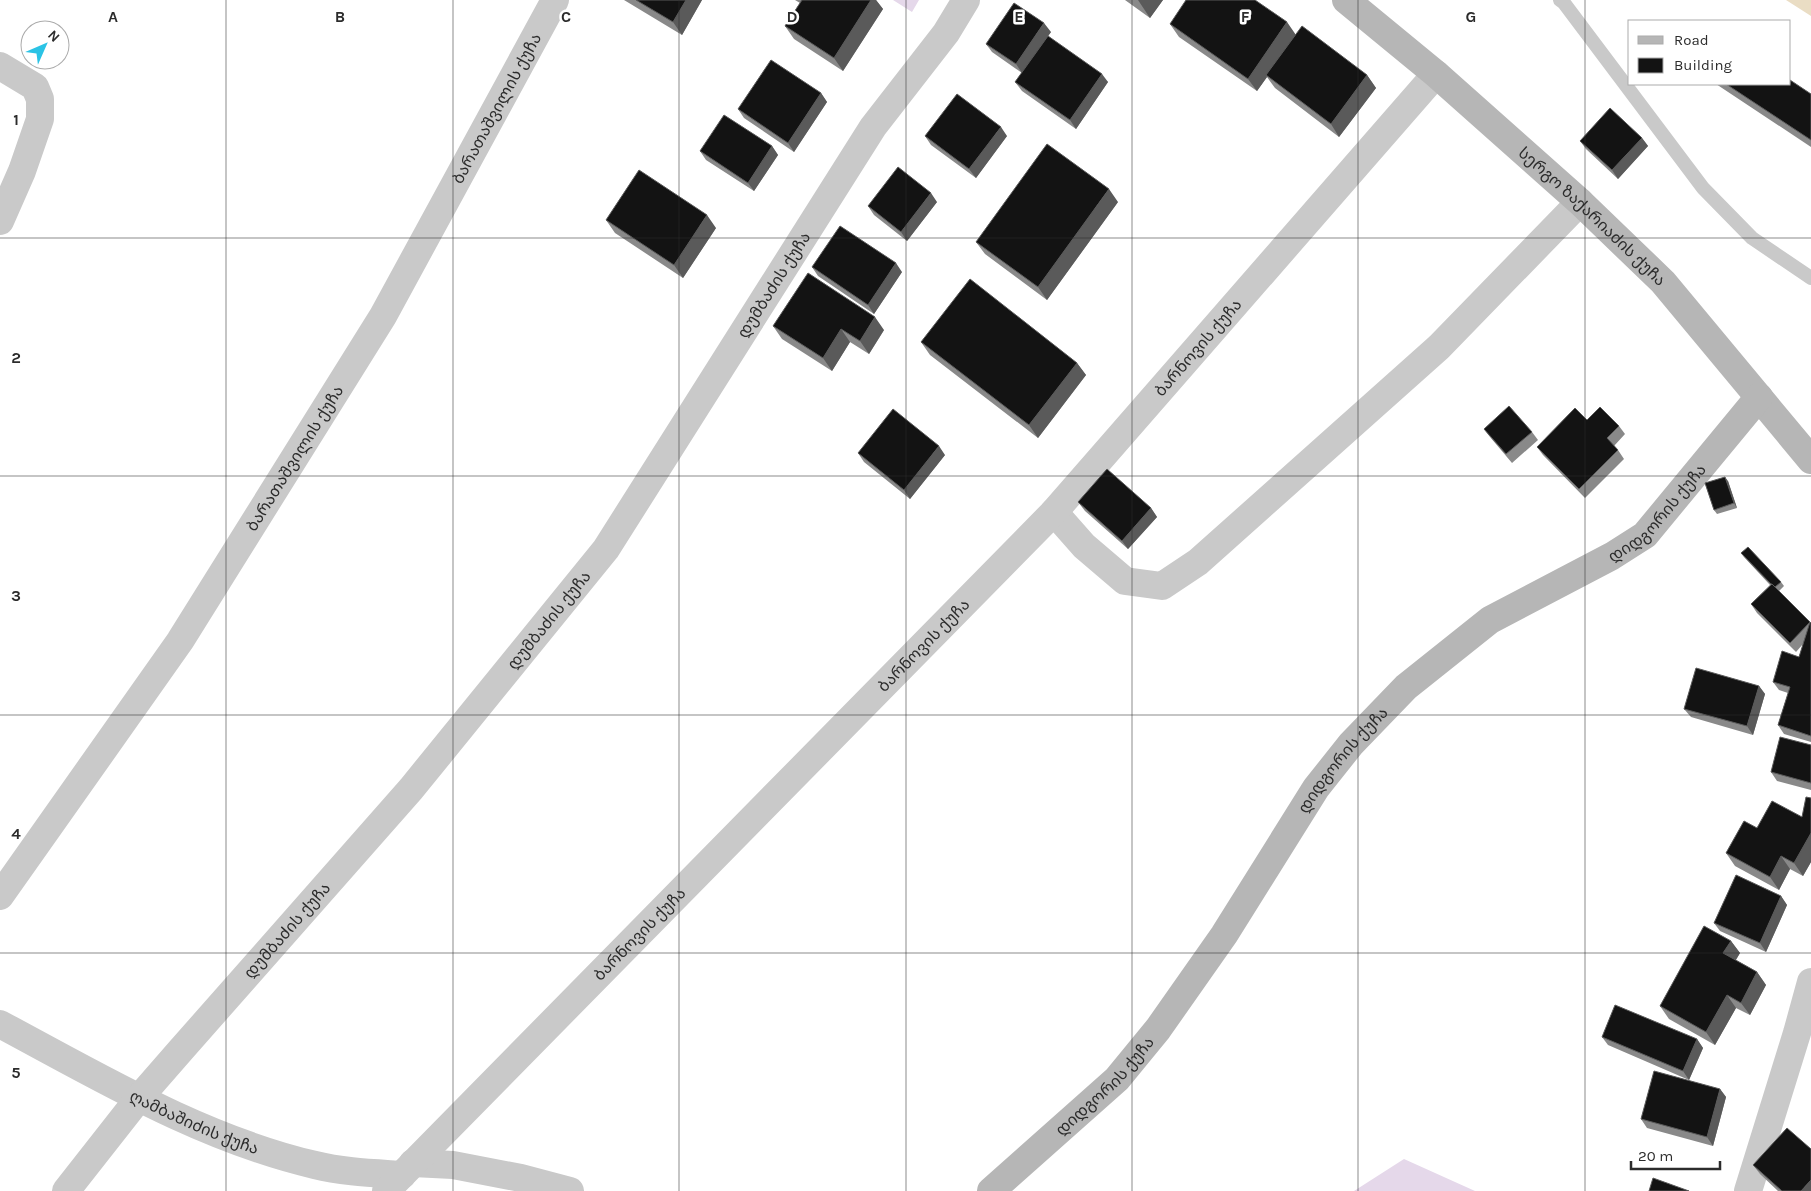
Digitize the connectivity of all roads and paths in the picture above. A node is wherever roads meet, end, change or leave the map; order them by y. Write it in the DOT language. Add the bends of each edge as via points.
graph roads {
  1 [pos="555,0"];
  2 [pos="966,0"];
  3 [pos="1346,0"];
  4 [pos="1560,0"];
  5 [pos="0,66"];
  6 [pos="1436,74"];
  7 [pos="1580,202"];
  8 [pos="0,221"];
  9 [pos="1811,278"];
  10 [pos="1759,397"];
  11 [pos="1811,460"];
  12 [pos="1054,512"];
  13 [pos="0,896"];
  14 [pos="1811,982"];
  15 [pos="0,1024"];
  16 [pos="1804,1042"];
  17 [pos="140,1098"];
  18 [pos="400,1176"];
  19 [pos="66,1191"];
  20 [pos="570,1191"];
  21 [pos="991,1191"];
  22 [pos="1748,1191"];
  1 -- 13 [label="street, ბარათაშვილის ქუჩა" via="383,316 180,641"];
  2 -- 17 [label="street, დუმბაძის ქუჩა" via="946,33 874,128 606,550 411,790"];
  3 -- 6 [label="street, სერგო ზაქარიაძის ქუჩა"];
  4 -- 9 [label="lane" via="1703,188 1752,238"];
  5 -- 8 [label="street" via="35,87 40,98 40,119"];
  6 -- 7 [label="street, სერგო ზაქარიაძის ქუჩა"];
  6 -- 12 [label="street, ბარნოვის ქუჩა"];
  7 -- 10 [label="street, სერგო ზაქარიაძის ქუჩა" via="1663,282"];
  7 -- 12 [label="street" via="1439,347 1198,562 1162,586 1125,581 1084,546"];
  10 -- 11 [label="street, სერგო ზაქარიაძის ქუჩა"];
  10 -- 21 [label="street, დიდგორის ქუჩა" via="1645,535 1612,556 1490,620 1406,687 1358,737 1316,788 1224,936 1158,1029 1117,1078"];
  12 -- 18 [label="street, ბარნოვის ქუჩა"];
  14 -- 16 [label="street"];
  15 -- 17 [label="street, ღამბაშიძის ქუჩა"];
  16 -- 22 [label="street"];
  17 -- 18 [label="street, ღამბაშიძის ქუჩა" via="262,1151 316,1166"];
  17 -- 19 [label="street, დუმბაძის ქუჩა"];
  18 -- 20 [label="street, ღამბაშიძის ქუჩა" via="453,1164"];
}
